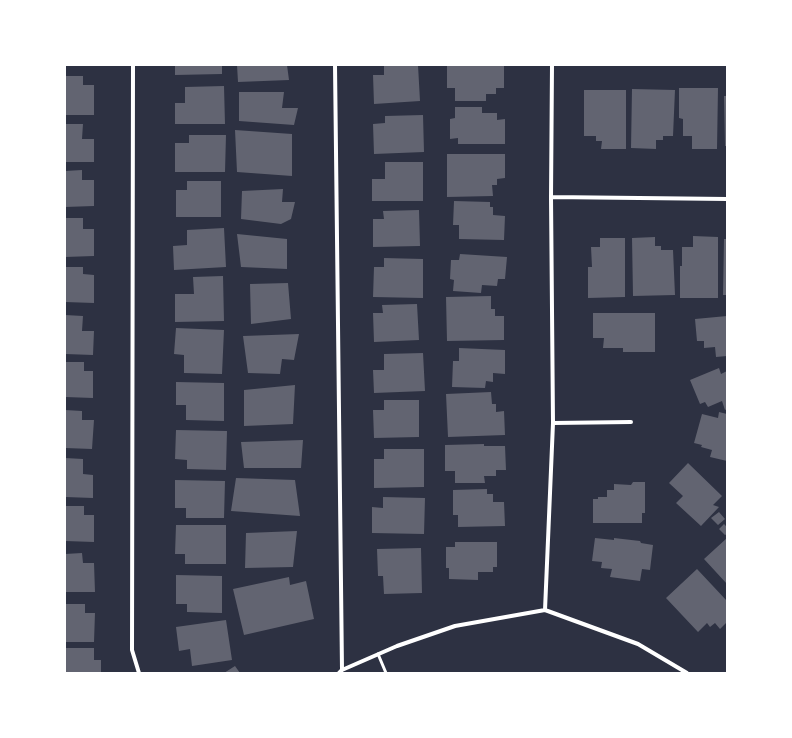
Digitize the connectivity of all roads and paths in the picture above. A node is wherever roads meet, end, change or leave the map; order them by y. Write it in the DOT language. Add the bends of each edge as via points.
graph roads {
  1 [pos="133,65"];
  2 [pos="335,65"];
  3 [pos="552,65"];
  4 [pos="551,197"];
  5 [pos="727,198"];
  6 [pos="631,422"];
  7 [pos="553,423"];
  8 [pos="545,610"];
  9 [pos="378,654"];
  10 [pos="341,672"];
  11 [pos="139,673"];
  12 [pos="386,673"];
  13 [pos="687,673"];
  1 -- 11 [label="street" via="132,650"];
  2 -- 10 [label="street"];
  3 -- 4 [label="street"];
  4 -- 5 [label="street"];
  4 -- 7 [label="street"];
  6 -- 7 [label="street"];
  7 -- 8 [label="street"];
  8 -- 9 [label="street" via="455,626"];
  8 -- 13 [label="street" via="638,644"];
  9 -- 10 [label="street"];
  9 -- 12 [label="lane"];
}
